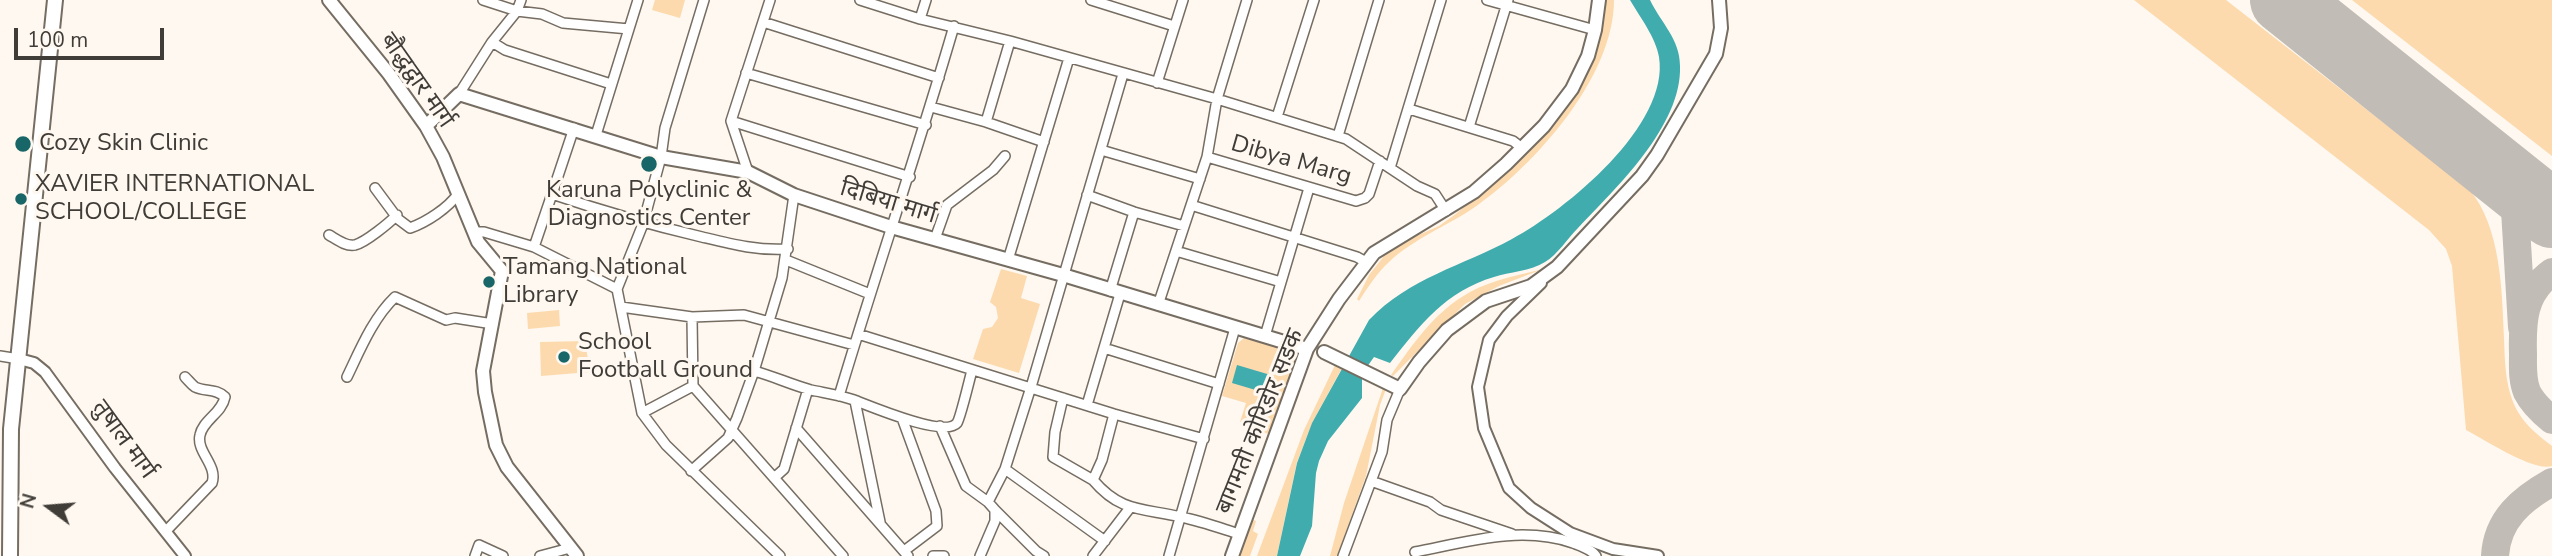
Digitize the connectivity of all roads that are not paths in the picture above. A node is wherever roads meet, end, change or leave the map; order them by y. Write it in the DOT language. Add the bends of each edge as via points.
graph roads {
  1 [pos="55,0"];
  2 [pos="329,0"];
  3 [pos="483,0"];
  4 [pos="521,0"];
  5 [pos="638,0"];
  6 [pos="704,0"];
  7 [pos="770,0"];
  8 [pos="860,0"];
  9 [pos="926,0"];
  10 [pos="1091,0"];
  11 [pos="1183,0"];
  12 [pos="1247,0"];
  13 [pos="1314,0"];
  14 [pos="1378,0"];
  15 [pos="1441,0"];
  16 [pos="1487,0"];
  17 [pos="1600,0"];
  18 [pos="1719,0"];
  19 [pos="1507,3"];
  20 [pos="1120,5"];
  21 [pos="517,12"];
  22 [pos="920,19"];
  23 [pos="763,22"];
  24 [pos="954,26"];
  25 [pos="1174,26"];
  26 [pos="629,29"];
  27 [pos="1595,30"];
  28 [pos="1010,41"];
  29 [pos="492,42"];
  30 [pos="1069,58"];
  31 [pos="746,73"];
  32 [pos="1123,74"];
  33 [pos="939,78"];
  34 [pos="1157,83"];
  35 [pos="611,84"];
  36 [pos="459,94"];
  37 [pos="1217,99"];
  38 [pos="931,107"];
  39 [pos="1409,109"];
  40 [pos="1277,117"];
  41 [pos="731,121"];
  42 [pos="986,122"];
  43 [pos="926,125"];
  44 [pos="426,126"];
  45 [pos="1469,127"];
  46 [pos="574,128"];
  47 [pos="596,135"];
  48 [pos="1338,136"];
  49 [pos="1044,142"];
  50 [pos="1522,148"];
  51 [pos="1101,150"];
  52 [pos="1005,156"];
  53 [pos="661,157"];
  54 [pos="1207,157"];
  55 [pos="1380,161"];
  56 [pos="1390,168"];
  57 [pos="748,172"];
  58 [pos="910,177"];
  59 [pos="1200,178"];
  60 [pos="375,188"];
  61 [pos="1309,188"];
  62 [pos="458,194"];
  63 [pos="552,194"];
  64 [pos="794,195"];
  65 [pos="1087,195"];
  66 [pos="1191,205"];
  67 [pos="1446,211"];
  68 [pos="1134,212"];
  69 [pos="397,215"];
  70 [pos="643,224"];
  71 [pos="1184,226"];
  72 [pos="891,227"];
  73 [pos="475,232"];
  74 [pos="329,235"];
  75 [pos="935,239"];
  76 [pos="1294,239"];
  77 [pos="534,247"];
  78 [pos="788,249"];
  79 [pos="1176,251"];
  80 [pos="786,260"];
  81 [pos="1008,260"];
  82 [pos="1366,262"];
  83 [pos="1557,267"];
  84 [pos="1063,275"];
  85 [pos="1281,282"];
  86 [pos="617,289"];
  87 [pos="1115,292"];
  88 [pos="870,294"];
  89 [pos="1158,305"];
  90 [pos="621,307"];
  91 [pos="692,317"];
  92 [pos="768,320"];
  93 [pos="493,324"];
  94 [pos="1235,328"];
  95 [pos="858,334"];
  96 [pos="1265,336"];
  97 [pos="854,345"];
  98 [pos="1104,348"];
  99 [pos="1307,349"];
  100 [pos="1324,352"];
  101 [pos="0,356"];
  102 [pos="19,359"];
  103 [pos="754,370"];
  104 [pos="972,370"];
  105 [pos="185,377"];
  106 [pos="346,377"];
  107 [pos="1219,384"];
  108 [pos="693,386"];
  109 [pos="1031,387"];
  110 [pos="808,389"];
  111 [pos="1400,389"];
  112 [pos="839,396"];
  113 [pos="1063,398"];
  114 [pos="855,401"];
  115 [pos="1087,405"];
  116 [pos="642,413"];
  117 [pos="1114,414"];
  118 [pos="902,418"];
  119 [pos="940,426"];
  120 [pos="796,428"];
  121 [pos="732,430"];
  122 [pos="1204,439"];
  123 [pos="1005,469"];
  124 [pos="691,471"];
  125 [pos="774,478"];
  126 [pos="1093,480"];
  127 [pos="1371,481"];
  128 [pos="992,506"];
  129 [pos="1129,509"];
  130 [pos="1181,517"];
  131 [pos="880,524"];
  132 [pos="166,531"];
  133 [pos="1239,534"];
  134 [pos="1514,535"];
  135 [pos="1105,541"];
  136 [pos="573,552"];
  137 [pos="1415,552"];
  138 [pos="906,554"];
  139 [pos="10,556"];
  140 [pos="185,556"];
  141 [pos="475,556"];
  142 [pos="503,556"];
  143 [pos="540,556"];
  144 [pos="780,556"];
  145 [pos="844,556"];
  146 [pos="933,556"];
  147 [pos="944,556"];
  148 [pos="980,556"];
  149 [pos="1044,556"];
  150 [pos="1094,556"];
  151 [pos="1169,556"];
  152 [pos="1232,556"];
  153 [pos="1343,556"];
  154 [pos="1596,556"];
  155 [pos="1658,556"];
  1 -- 102 [label="main road"];
  2 -- 44 [label="main road, बौद्धद्वार मार्ग"];
  3 -- 21 [label="street"];
  4 -- 21 [label="street"];
  5 -- 26 [label="street"];
  6 -- 53 [label="street" via="665,128"];
  7 -- 23 [label="street"];
  8 -- 22 [label="street"];
  9 -- 22 [label="street"];
  10 -- 20 [label="street"];
  11 -- 25 [label="street"];
  12 -- 37 [label="street"];
  13 -- 40 [label="street"];
  14 -- 48 [label="street"];
  15 -- 39 [label="street"];
  16 -- 19 [label="street"];
  17 -- 27 [label="main road, बागमती कोरिडोर सडक"];
  18 -- 83 [label="main road" via="1721,28 1716,54 1657,155"];
  19 -- 27 [label="street"];
  19 -- 45 [label="street"];
  20 -- 25 [label="street"];
  21 -- 26 [label="street" via="542,14 563,23"];
  21 -- 29 [label="street"];
  22 -- 24 [label="street"];
  23 -- 31 [label="street"];
  23 -- 33 [label="street"];
  24 -- 28 [label="street"];
  24 -- 33 [label="street"];
  25 -- 34 [label="street"];
  26 -- 35 [label="street"];
  27 -- 50 [label="main road, बागमती कोरिडोर सडक" via="1572,89"];
  28 -- 30 [label="street"];
  28 -- 42 [label="street"];
  29 -- 35 [label="street"];
  29 -- 36 [label="street"];
  30 -- 32 [label="street"];
  30 -- 49 [label="street"];
  31 -- 41 [label="street"];
  31 -- 43 [label="street"];
  32 -- 34 [label="street"];
  32 -- 51 [label="street"];
  33 -- 38 [label="street"];
  34 -- 37 [label="street"];
  35 -- 47 [label="street"];
  36 -- 44 [label="main road"];
  36 -- 46 [label="main road, दिबिया मार्ग"];
  37 -- 40 [label="street"];
  37 -- 54 [label="street"];
  38 -- 42 [label="street"];
  38 -- 43 [label="street"];
  39 -- 45 [label="street"];
  39 -- 56 [label="street"];
  40 -- 48 [label="street"];
  41 -- 57 [label="street"];
  41 -- 58 [label="street"];
  42 -- 49 [label="street"];
  43 -- 58 [label="street"];
  44 -- 62 [label="main road, बौद्धद्वार मार्ग"];
  45 -- 50 [label="street"];
  46 -- 47 [label="main road, दिबिया मार्ग"];
  46 -- 63 [label="street"];
  47 -- 53 [label="main road, दिबिया मार्ग"];
  48 -- 55 [label="street"];
  49 -- 81 [label="street"];
  50 -- 67 [label="main road, बागमती कोरिडोर सडक" via="1489,180"];
  51 -- 59 [label="street"];
  51 -- 65 [label="street"];
  52 -- 75 [label="street" via="947,205"];
  53 -- 57 [label="main road, दिबिया मार्ग"];
  53 -- 70 [label="street"];
  54 -- 59 [label="street"];
  54 -- 61 [label="street, Dibya Marg"];
  55 -- 56 [label="street"];
  55 -- 61 [label="street, Dibya Marg" via="1369,194 1361,200"];
  56 -- 67 [label="street" via="1434,194"];
  57 -- 64 [label="main road, दिबिया मार्ग"];
  58 -- 72 [label="street"];
  59 -- 66 [label="street"];
  60 -- 69 [label="street"];
  61 -- 76 [label="street"];
  62 -- 69 [label="street" via="426,222 410,228"];
  62 -- 73 [label="main road, बौद्धद्वार मार्ग"];
  63 -- 70 [label="street"];
  63 -- 77 [label="street"];
  64 -- 72 [label="main road, दिबिया मार्ग"];
  64 -- 78 [label="street"];
  65 -- 68 [label="street"];
  65 -- 84 [label="street"];
  66 -- 71 [label="street"];
  66 -- 76 [label="street"];
  67 -- 82 [label="main road, बागमती कोरिडोर सडक" via="1386,244"];
  68 -- 71 [label="street"];
  68 -- 87 [label="street"];
  69 -- 74 [label="street" via="355,245"];
  70 -- 78 [label="street" via="740,247"];
  70 -- 86 [label="street"];
  71 -- 79 [label="street"];
  72 -- 75 [label="main road, दिबिया मार्ग"];
  72 -- 88 [label="street"];
  73 -- 77 [label="street"];
  73 -- 93 [label="main road, बौद्धद्वार मार्ग" via="502,271"];
  75 -- 81 [label="main road, दिबिया मार्ग"];
  76 -- 82 [label="street"];
  76 -- 85 [label="street"];
  77 -- 86 [label="street"];
  78 -- 80 [label="street"];
  79 -- 85 [label="street"];
  79 -- 89 [label="street"];
  80 -- 88 [label="street"];
  80 -- 92 [label="street"];
  81 -- 84 [label="main road, दिबिया मार्ग"];
  82 -- 99 [label="main road, बागमती कोरिडोर सडक"];
  83 -- 111 [label="main road" via="1531,286 1486,301 1468,314 1438,340"];
  83 -- 155 [label="street" via="1489,340 1478,387 1484,428 1508,488 1531,508 1595,544"];
  84 -- 87 [label="main road, दिबिया मार्ग"];
  84 -- 109 [label="street"];
  85 -- 96 [label="street"];
  86 -- 90 [label="street"];
  87 -- 89 [label="main road, दिबिया मार्ग"];
  87 -- 98 [label="street"];
  88 -- 95 [label="street"];
  89 -- 94 [label="main road, दिबिया मार्ग"];
  90 -- 91 [label="street"];
  90 -- 116 [label="street"];
  91 -- 92 [label="street" via="744,315"];
  91 -- 108 [label="street"];
  92 -- 97 [label="street"];
  92 -- 103 [label="street"];
  93 -- 106 [label="street" via="446,320 395,297 370,330"];
  93 -- 136 [label="main road, बौद्धद्वार मार्ग" via="483,371 496,445 507,467"];
  94 -- 96 [label="main road, दिबिया मार्ग"];
  94 -- 107 [label="street"];
  95 -- 97 [label="street"];
  95 -- 104 [label="street"];
  96 -- 99 [label="main road, दिबिया मार्ग"];
  97 -- 112 [label="street"];
  98 -- 107 [label="street"];
  98 -- 115 [label="street"];
  99 -- 133 [label="main road, बागमती कोरिडोर सडक"];
  100 -- 111 [label="main road"];
  101 -- 102 [label="street"];
  102 -- 132 [label="street, तुषाल मार्ग" via="46,372"];
  102 -- 139 [label="main road" via="11,429"];
  103 -- 110 [label="street"];
  103 -- 121 [label="street"];
  104 -- 109 [label="street"];
  104 -- 119 [label="street" via="957,423"];
  105 -- 132 [label="street" via="195,387 225,397 199,438 212,468 212,483"];
  107 -- 122 [label="street"];
  108 -- 116 [label="street"];
  108 -- 121 [label="street"];
  109 -- 113 [label="street"];
  109 -- 123 [label="street"];
  110 -- 112 [label="street"];
  110 -- 120 [label="street"];
  111 -- 127 [label="street"];
  112 -- 114 [label="street"];
  113 -- 115 [label="street"];
  113 -- 126 [label="street" via="1053,457"];
  114 -- 118 [label="street"];
  114 -- 131 [label="street"];
  115 -- 117 [label="street"];
  116 -- 124 [label="street"];
  117 -- 122 [label="street"];
  117 -- 126 [label="street"];
  118 -- 119 [label="street"];
  118 -- 138 [label="street" via="936,511 937,526"];
  119 -- 128 [label="street" via="966,486"];
  120 -- 125 [label="street" via="784,469"];
  120 -- 131 [label="street"];
  121 -- 124 [label="street"];
  121 -- 125 [label="street"];
  122 -- 130 [label="street"];
  123 -- 128 [label="street"];
  123 -- 135 [label="street"];
  124 -- 144 [label="street"];
  125 -- 145 [label="street"];
  126 -- 129 [label="street" via="1103,493"];
  127 -- 134 [label="street"];
  127 -- 153 [label="street"];
  128 -- 148 [label="street" via="995,521"];
  128 -- 149 [label="street"];
  129 -- 130 [label="street"];
  129 -- 135 [label="street"];
  130 -- 133 [label="street"];
  130 -- 151 [label="street"];
  131 -- 138 [label="street"];
  132 -- 140 [label="street, तुषाल मार्ग"];
  133 -- 152 [label="main road, बागमती कोरिडोर सडक"];
  134 -- 137 [label="street"];
  134 -- 154 [label="street" via="1560,539"];
  135 -- 150 [label="street"];
  136 -- 143 [label="street"];
  141 -- 142 [label="street" via="479,545"];
  146 -- 147 [label="street"];
}
